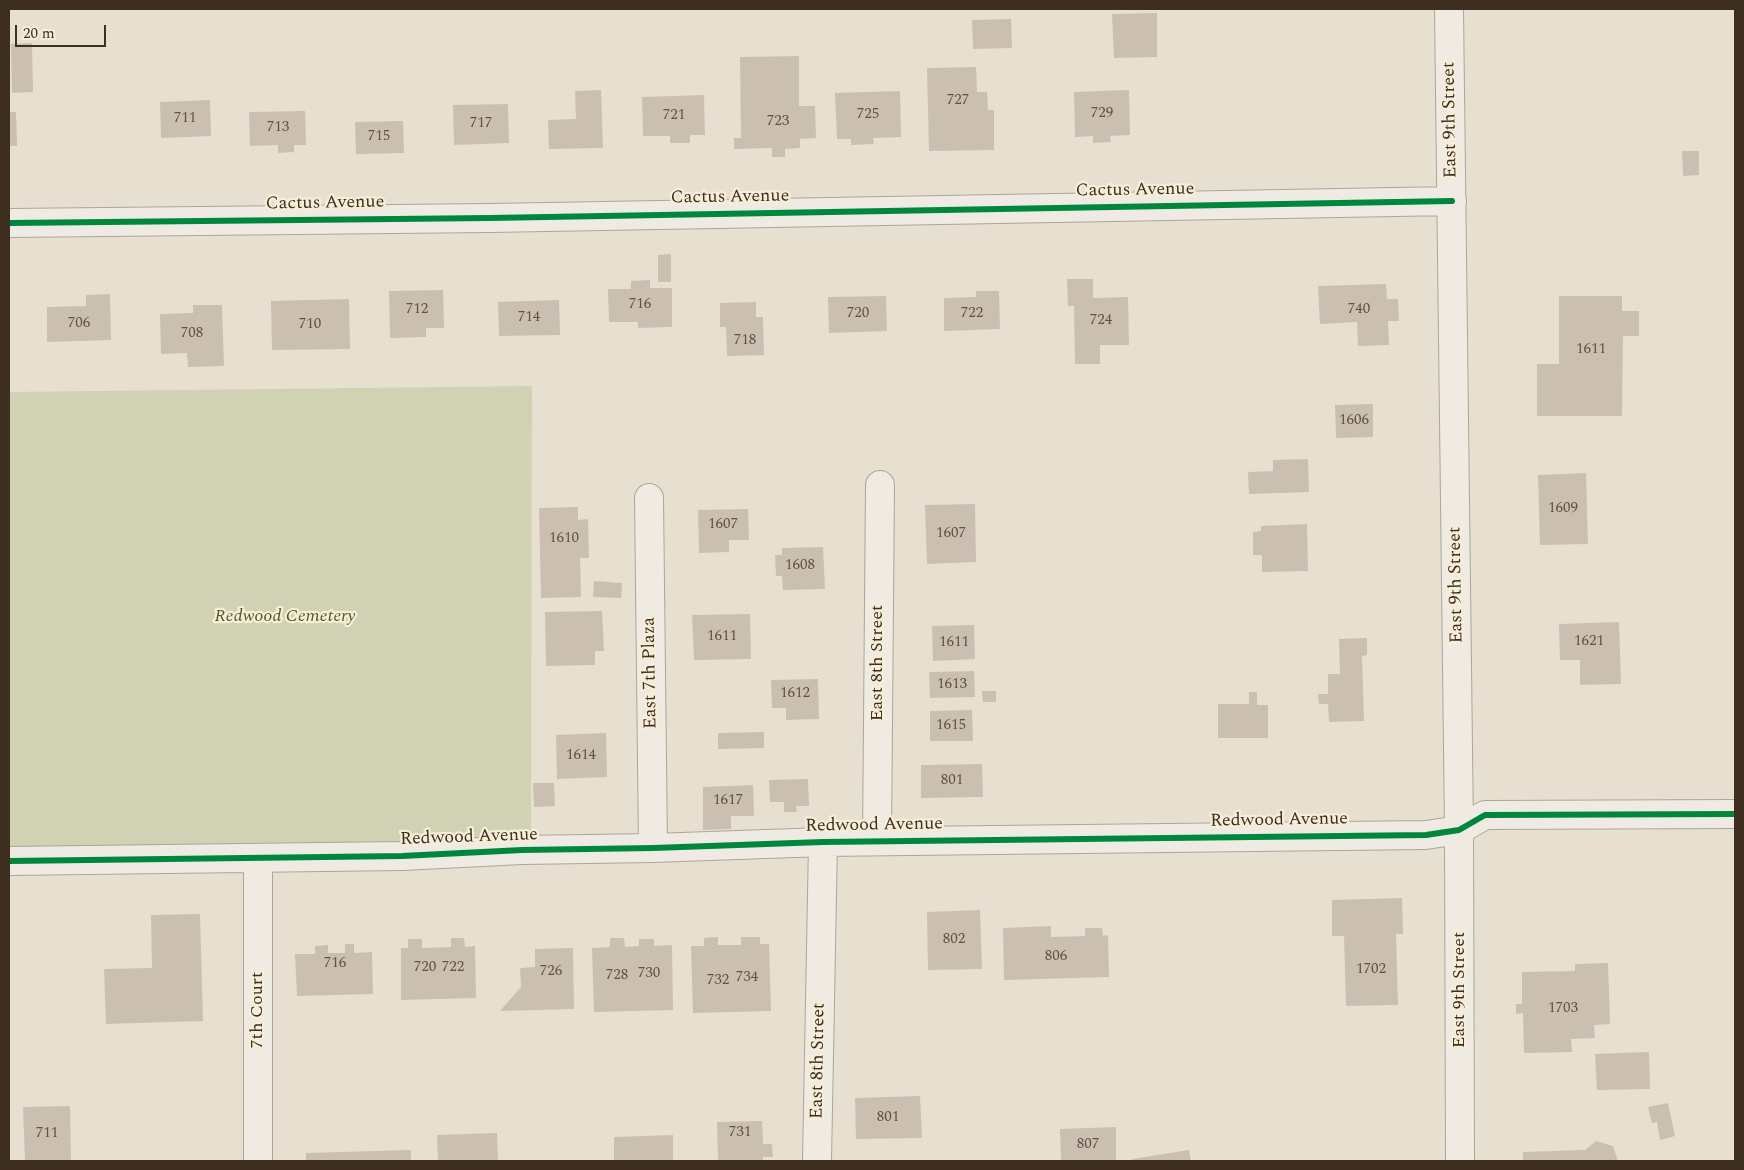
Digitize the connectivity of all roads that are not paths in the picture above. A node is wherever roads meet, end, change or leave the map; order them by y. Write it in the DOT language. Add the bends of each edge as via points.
graph roads {
  1 [pos="1449,9"];
  2 [pos="1452,201"];
  3 [pos="9,223"];
  4 [pos="880,485"];
  5 [pos="649,498"];
  6 [pos="1735,814"];
  7 [pos="1460,830"];
  8 [pos="877,841"];
  9 [pos="823,842"];
  10 [pos="653,848"];
  11 [pos="258,858"];
  12 [pos="9,862"];
  13 [pos="258,1161"];
  14 [pos="817,1161"];
  15 [pos="1460,1161"];
  1 -- 2 [label="street, East 9th Street"];
  2 -- 3 [label="street, Cactus Avenue"];
  2 -- 7 [label="street, East 9th Street"];
  4 -- 8 [label="street, East 8th Street"];
  5 -- 10 [label="street, East 7th Plaza"];
  6 -- 7 [label="street, Redwood Avenue" via="1485,815"];
  7 -- 8 [label="street, Redwood Avenue" via="1426,834"];
  7 -- 15 [label="street, East 9th Street"];
  8 -- 9 [label="street, Redwood Avenue"];
  9 -- 10 [label="street, Redwood Avenue"];
  9 -- 14 [label="street, East 8th Street"];
  10 -- 11 [label="street, Redwood Avenue"];
  11 -- 12 [label="street, Redwood Avenue"];
  11 -- 13 [label="street, 7th Court"];
}
